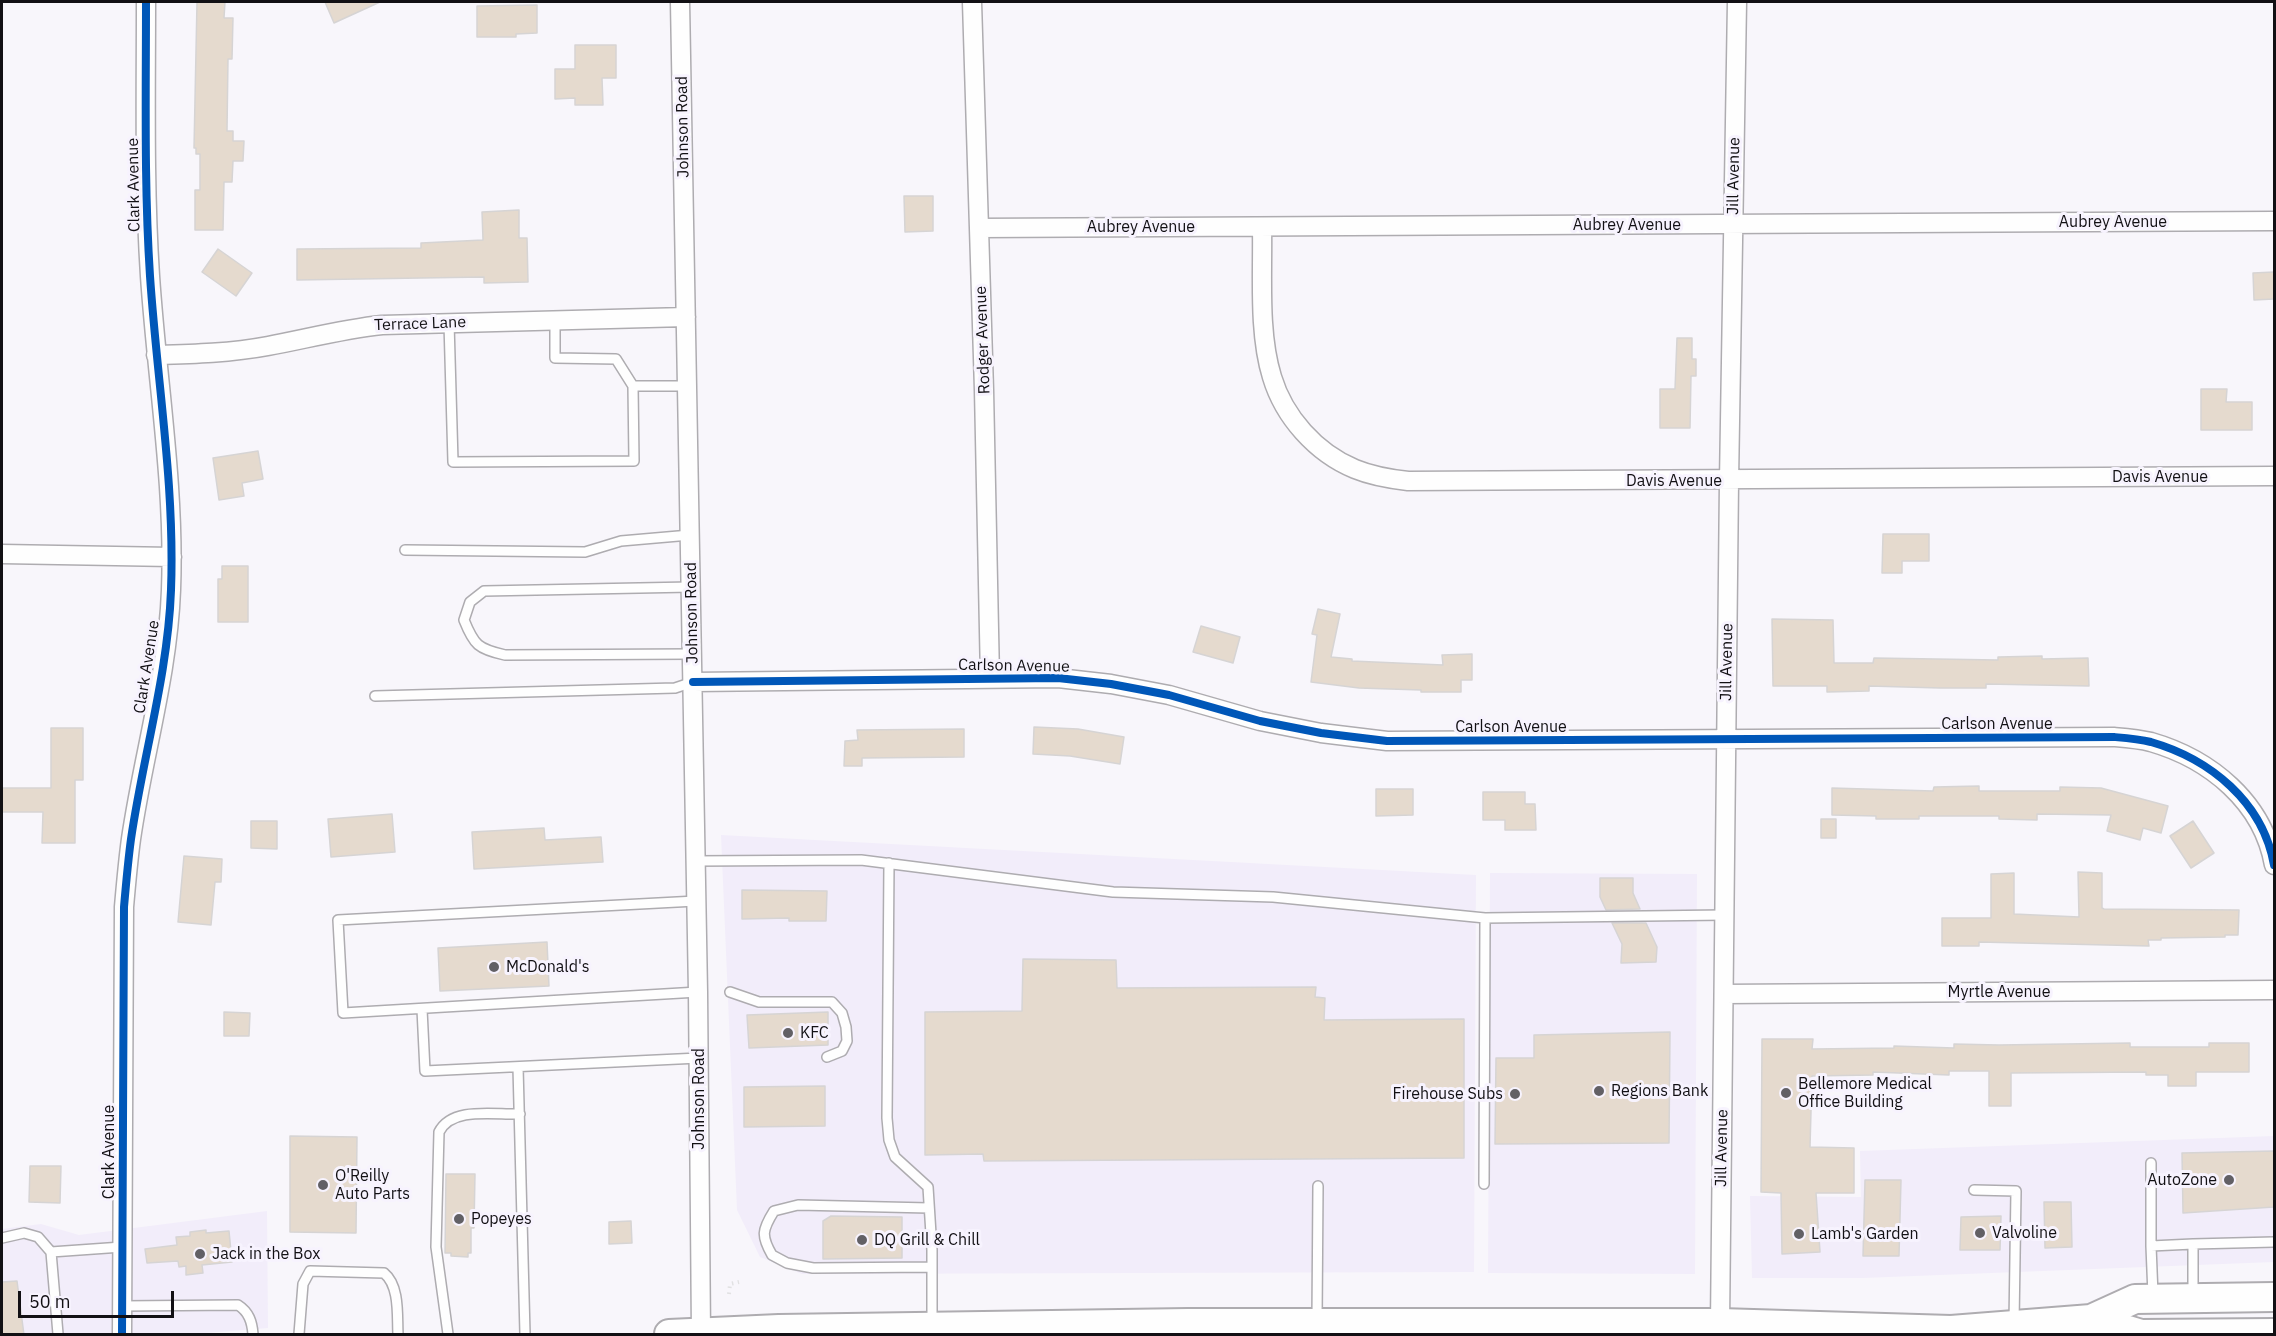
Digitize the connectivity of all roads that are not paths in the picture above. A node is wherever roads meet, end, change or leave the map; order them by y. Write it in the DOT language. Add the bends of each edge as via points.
graph roads {
  1 [pos="147,2"];
  2 [pos="680,2"];
  3 [pos="972,2"];
  4 [pos="1737,2"];
  5 [pos="2274,221"];
  6 [pos="1733,224"];
  7 [pos="1262,227"];
  8 [pos="979,228"];
  9 [pos="686,317"];
  10 [pos="555,320"];
  11 [pos="449,323"];
  12 [pos="156,355"];
  13 [pos="633,386"];
  14 [pos="687,386"];
  15 [pos="2274,476"];
  16 [pos="1729,481"];
  17 [pos="690,535"];
  18 [pos="405,550"];
  19 [pos="2,554"];
  20 [pos="172,557"];
  21 [pos="691,587"];
  22 [pos="692,654"];
  23 [pos="990,678"];
  24 [pos="693,682"];
  25 [pos="375,696"];
  26 [pos="1726,739"];
  27 [pos="695,861"];
  28 [pos="889,863"];
  29 [pos="2274,865"];
  30 [pos="696,901"];
  31 [pos="1725,915"];
  32 [pos="1485,918"];
  33 [pos="2274,990"];
  34 [pos="698,992"];
  35 [pos="730,992"];
  36 [pos="1724,994"];
  37 [pos="422,1008"];
  38 [pos="827,1056"];
  39 [pos="699,1058"];
  40 [pos="518,1066"];
  41 [pos="520,1114"];
  42 [pos="2151,1163"];
  43 [pos="1484,1184"];
  44 [pos="1318,1186"];
  45 [pos="1974,1190"];
  46 [pos="929,1208"];
  47 [pos="2,1238"];
  48 [pos="2274,1242"];
  49 [pos="2193,1244"];
  50 [pos="2151,1246"];
  51 [pos="122,1248"];
  52 [pos="51,1252"];
  53 [pos="931,1267"];
  54 [pos="2274,1297"];
  55 [pos="2193,1298"];
  56 [pos="2153,1299"];
  57 [pos="122,1306"];
  58 [pos="2091,1319"];
  59 [pos="1720,1323"];
  60 [pos="2014,1325"];
  61 [pos="932,1327"];
  62 [pos="1328,1327"];
  63 [pos="1963,1332"];
  64 [pos="701,1333"];
  65 [pos="2274,1333"];
  66 [pos="58,1335"];
  67 [pos="122,1335"];
  68 [pos="253,1335"];
  69 [pos="299,1335"];
  70 [pos="398,1335"];
  71 [pos="448,1335"];
  72 [pos="525,1335"];
  73 [pos="669,1335"];
  1 -- 12 [label="street, Clark Avenue" via="146,171"];
  2 -- 9 [label="street, Johnson Road"];
  3 -- 8 [label="street, Rodger Avenue"];
  4 -- 6 [label="street, Jill Avenue"];
  5 -- 6 [label="street, Aubrey Avenue"];
  6 -- 7 [label="street, Aubrey Avenue"];
  6 -- 16 [label="street, Jill Avenue"];
  7 -- 8 [label="street, Aubrey Avenue"];
  7 -- 16 [label="street, Davis Avenue" via="1264,334 1275,386 1296,423 1312,441 1354,469 1408,482"];
  8 -- 23 [label="street, Rodger Avenue"];
  9 -- 10 [label="street, Terrace Lane"];
  9 -- 14 [label="street, Johnson Road"];
  10 -- 11 [label="street, Terrace Lane"];
  10 -- 13 [label="lane" via="555,358 616,359"];
  11 -- 12 [label="street, Terrace Lane" via="382,325 266,347"];
  11 -- 13 [label="lane" via="453,462 634,461"];
  12 -- 20 [label="street, Clark Avenue"];
  13 -- 14 [label="lane"];
  14 -- 17 [label="street, Johnson Road"];
  15 -- 16 [label="street, Davis Avenue"];
  16 -- 26 [label="street, Jill Avenue"];
  17 -- 18 [label="lane" via="621,541 585,552"];
  17 -- 21 [label="street, Johnson Road"];
  19 -- 20 [label="street"];
  20 -- 51 [label="street, Clark Avenue" via="164,656 131,839 124,907"];
  21 -- 22 [label="street, Johnson Road"];
  21 -- 22 [label="lane" via="484,591 470,602 464,620 472,641 485,650 505,655"];
  22 -- 24 [label="street, Johnson Road"];
  23 -- 24 [label="street, Carlson Avenue"];
  23 -- 26 [label="street, Carlson Avenue" via="1058,678 1111,684 1170,695 1280,725 1387,741"];
  24 -- 25 [label="lane" via="675,688"];
  24 -- 27 [label="street, Johnson Road"];
  26 -- 29 [label="street, Carlson Avenue" via="2114,737 2148,741 2177,751 2226,781 2261,825"];
  26 -- 31 [label="street, Jill Avenue"];
  27 -- 28 [label="lane"];
  27 -- 30 [label="street, Johnson Road"];
  28 -- 32 [label="lane" via="1113,892 1273,897"];
  28 -- 46 [label="lane" via="887,1118 895,1157 928,1187"];
  30 -- 34 [label="street, Johnson Road"];
  30 -- 37 [label="lane" via="338,920 343,1013"];
  31 -- 32 [label="lane"];
  31 -- 36 [label="street, Jill Avenue"];
  32 -- 43 [label="lane"];
  33 -- 36 [label="street, Myrtle Avenue"];
  34 -- 37 [label="lane"];
  34 -- 39 [label="street, Johnson Road"];
  35 -- 38 [label="lane" via="759,1002 832,1002 842,1013 847,1041 842,1051"];
  36 -- 59 [label="street, Jill Avenue"];
  37 -- 40 [label="lane" via="425,1071"];
  39 -- 40 [label="lane"];
  39 -- 64 [label="street, Johnson Road"];
  40 -- 41 [label="lane"];
  41 -- 71 [label="lane" via="460,1116 443,1124 439,1132 436,1247"];
  41 -- 72 [label="lane"];
  42 -- 50 [label="lane"];
  44 -- 62 [label="lane"];
  45 -- 60 [label="lane" via="2016,1191"];
  46 -- 53 [label="lane"];
  46 -- 53 [label="lane" via="798,1205 774,1211 764,1234 772,1255 801,1267"];
  47 -- 52 [label="lane" via="24,1233 38,1237"];
  48 -- 49 [label="lane"];
  49 -- 50 [label="lane"];
  49 -- 55 [label="lane"];
  50 -- 56 [label="lane"];
  51 -- 52 [label="lane"];
  51 -- 57 [label="street, Clark Avenue"];
  52 -- 66 [label="lane"];
  53 -- 61 [label="lane"];
  54 -- 55 [label="main road"];
  55 -- 56 [label="main road"];
  56 -- 58 [label="main road" via="2135,1299"];
  57 -- 67 [label="street, Clark Avenue"];
  57 -- 68 [label="lane" via="238,1305 245,1309"];
  58 -- 60 [label="main road"];
  58 -- 65 [label="main road" via="2141,1334"];
  59 -- 62 [label="main road"];
  59 -- 63 [label="main road"];
  60 -- 63 [label="main road"];
  61 -- 62 [label="main road"];
  61 -- 64 [label="main road"];
  64 -- 73 [label="main road"];
  69 -- 70 [label="lane" via="303,1284 310,1271 384,1273 395,1291"];
}
